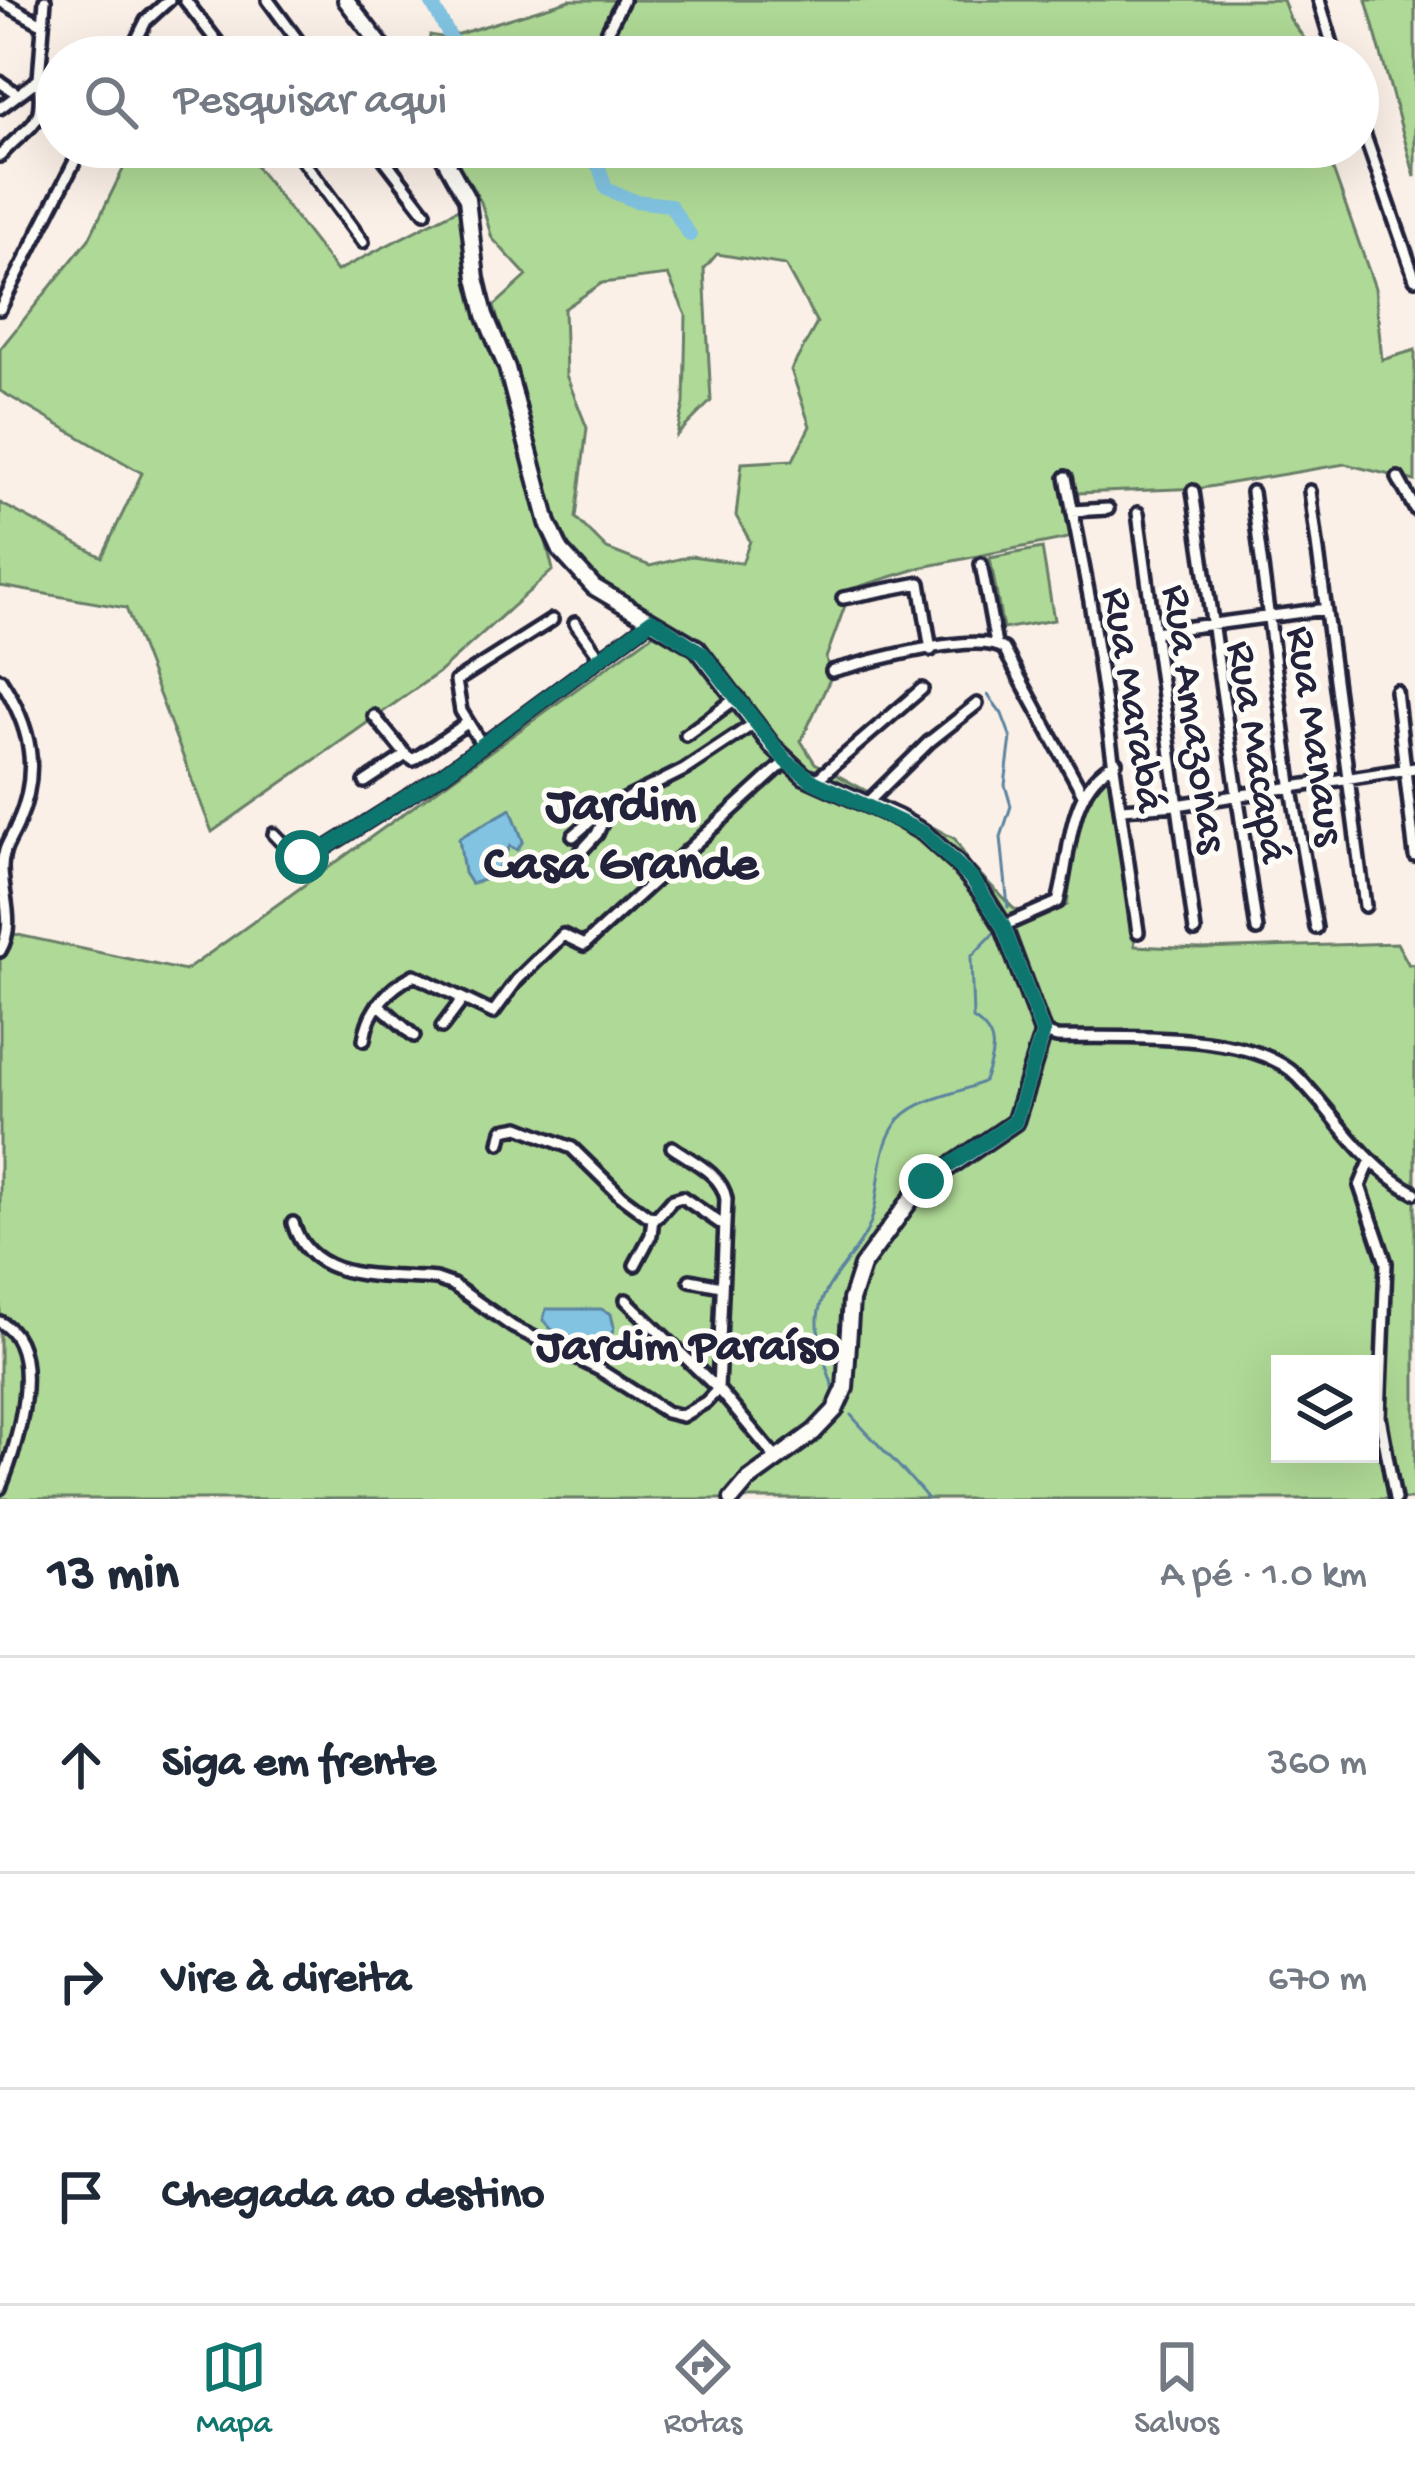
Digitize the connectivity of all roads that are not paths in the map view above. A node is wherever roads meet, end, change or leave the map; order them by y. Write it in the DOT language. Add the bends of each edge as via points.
graph roads {
  1 [pos="45,0"];
  2 [pos="169,0"];
  3 [pos="185,0"];
  4 [pos="268,0"];
  5 [pos="346,0"];
  6 [pos="623,0"];
  7 [pos="1318,0"];
  8 [pos="0,1"];
  9 [pos="40,23"];
  10 [pos="607,32"];
  11 [pos="40,36"];
  12 [pos="138,36"];
  13 [pos="213,36"];
  14 [pos="295,36"];
  15 [pos="374,36"];
  16 [pos="1329,36"];
  17 [pos="36,81"];
  18 [pos="0,82"];
  19 [pos="16,93"];
  20 [pos="0,108"];
  21 [pos="36,122"];
  22 [pos="1,152"];
  23 [pos="70,168"];
  24 [pos="309,168"];
  25 [pos="391,168"];
  26 [pos="450,168"];
  27 [pos="1376,168"];
  28 [pos="425,212"];
  29 [pos="364,242"];
  30 [pos="1415,279"];
  31 [pos="4,287"];
  32 [pos="0,309"];
  33 [pos="1066,477"];
  34 [pos="1398,478"];
  35 [pos="1193,491"];
  36 [pos="1310,491"];
  37 [pos="1252,492"];
  38 [pos="1108,508"];
  39 [pos="1415,509"];
  40 [pos="1072,511"];
  41 [pos="1138,513"];
  42 [pos="981,564"];
  43 [pos="843,598"];
  44 [pos="1325,609"];
  45 [pos="1270,615"];
  46 [pos="552,620"];
  47 [pos="652,620"];
  48 [pos="575,623"];
  49 [pos="1209,624"];
  50 [pos="1154,632"];
  51 [pos="996,644"];
  52 [pos="931,650"];
  53 [pos="600,657"];
  54 [pos="832,671"];
  55 [pos="0,679"];
  56 [pos="922,688"];
  57 [pos="1396,691"];
  58 [pos="738,697"];
  59 [pos="977,704"];
  60 [pos="374,716"];
  61 [pos="467,723"];
  62 [pos="755,723"];
  63 [pos="686,735"];
  64 [pos="482,746"];
  65 [pos="406,755"];
  66 [pos="786,761"];
  67 [pos="1116,762"];
  68 [pos="1411,768"];
  69 [pos="1346,778"];
  70 [pos="365,782"];
  71 [pos="814,782"];
  72 [pos="1291,784"];
  73 [pos="1234,795"];
  74 [pos="1084,796"];
  75 [pos="867,803"];
  76 [pos="1177,805"];
  77 [pos="609,808"];
  78 [pos="1122,809"];
  79 [pos="274,834"];
  80 [pos="572,836"];
  81 [pos="3,846"];
  82 [pos="1415,856"];
  83 [pos="562,872"];
  84 [pos="1365,906"];
  85 [pos="1003,926"];
  86 [pos="1316,928"];
  87 [pos="1257,929"];
  88 [pos="1138,932"];
  89 [pos="1195,932"];
  90 [pos="0,951"];
  91 [pos="463,1000"];
  92 [pos="378,1004"];
  93 [pos="442,1028"];
  94 [pos="1043,1033"];
  95 [pos="414,1036"];
  96 [pos="364,1040"];
  97 [pos="500,1143"];
  98 [pos="672,1148"];
  99 [pos="1370,1162"];
  100 [pos="1415,1193"];
  101 [pos="653,1218"];
  102 [pos="293,1222"];
  103 [pos="723,1225"];
  104 [pos="635,1264"];
  105 [pos="690,1280"];
  106 [pos="721,1286"];
  107 [pos="626,1300"];
  108 [pos="0,1322"];
  109 [pos="718,1390"];
  110 [pos="776,1459"];
  111 [pos="0,1489"];
  112 [pos="733,1499"];
  113 [pos="1395,1499"];
  1 -- 9 [label="street"];
  2 -- 12 [label="street"];
  3 -- 13 [label="street"];
  4 -- 14 [label="street"];
  5 -- 15 [label="main road"];
  6 -- 10 [label="street"];
  7 -- 16 [label="street"];
  8 -- 9 [label="street"];
  9 -- 11 [label="street"];
  17 -- 19 [label="street"];
  18 -- 19 [label="street"];
  19 -- 20 [label="street"];
  21 -- 22 [label="street"];
  23 -- 31 [label="street"];
  24 -- 29 [label="street"];
  25 -- 28 [label="street"];
  26 -- 47 [label="main road" via="467,199 482,303 552,536 584,579"];
  27 -- 30 [label="street"];
  31 -- 32 [label="street"];
  33 -- 40 [label="street, Rua Marabá"];
  34 -- 39 [label="street"];
  35 -- 49 [label="street, Rua Macapá"];
  36 -- 44 [label="street"];
  37 -- 45 [label="street, Rua Manaus"];
  38 -- 40 [label="street"];
  40 -- 67 [label="street, Rua Marabá"];
  41 -- 50 [label="street, Rua Amazonas"];
  42 -- 51 [label="street"];
  43 -- 52 [label="street" via="920,583"];
  44 -- 45 [label="street"];
  44 -- 69 [label="street"];
  45 -- 49 [label="street"];
  45 -- 72 [label="street, Rua Manaus"];
  46 -- 61 [label="street" via="456,681"];
  47 -- 53 [label="street"];
  47 -- 58 [label="main road" via="697,648"];
  48 -- 53 [label="street"];
  49 -- 50 [label="street"];
  49 -- 73 [label="street, Rua Macapá"];
  50 -- 76 [label="street, Rua Amazonas"];
  51 -- 52 [label="street"];
  51 -- 74 [label="street"];
  52 -- 54 [label="street"];
  53 -- 64 [label="street"];
  55 -- 81 [label="street" via="33,753 28,796"];
  56 -- 71 [label="street"];
  57 -- 68 [label="street"];
  58 -- 62 [label="main road"];
  58 -- 63 [label="street"];
  59 -- 75 [label="street"];
  60 -- 65 [label="street"];
  61 -- 64 [label="street"];
  61 -- 65 [label="street" via="424,757"];
  62 -- 66 [label="main road"];
  62 -- 77 [label="street"];
  64 -- 79 [label="street" via="313,856 294,855"];
  65 -- 70 [label="street"];
  66 -- 71 [label="main road"];
  66 -- 91 [label="street" via="584,945 563,935 493,1013"];
  67 -- 74 [label="street"];
  67 -- 78 [label="street, Rua Marabá"];
  68 -- 69 [label="street"];
  68 -- 82 [label="street"];
  69 -- 72 [label="street"];
  69 -- 84 [label="street"];
  71 -- 75 [label="main road"];
  72 -- 73 [label="street"];
  72 -- 86 [label="street, Rua Manaus"];
  73 -- 76 [label="street"];
  73 -- 87 [label="street, Rua Macapá"];
  74 -- 85 [label="street" via="1058,902"];
  75 -- 85 [label="main road" via="924,833 973,880"];
  76 -- 78 [label="street"];
  76 -- 89 [label="street, Rua Amazonas"];
  77 -- 80 [label="street"];
  77 -- 83 [label="street"];
  78 -- 88 [label="street, Rua Marabá"];
  81 -- 90 [label="street" via="8,916"];
  85 -- 94 [label="main road"];
  91 -- 92 [label="street" via="413,976"];
  91 -- 93 [label="street"];
  92 -- 95 [label="street"];
  92 -- 96 [label="street"];
  94 -- 99 [label="street" via="1203,1043 1272,1058 1297,1075"];
  94 -- 110 [label="main road" via="1015,1122 920,1186 865,1260 851,1300 843,1396 824,1423"];
  97 -- 101 [label="street" via="512,1126 564,1144"];
  98 -- 103 [label="street" via="724,1188"];
  99 -- 100 [label="street"];
  99 -- 113 [label="street" via="1360,1186 1386,1263 1381,1418"];
  101 -- 103 [label="street" via="682,1197"];
  101 -- 104 [label="street"];
  102 -- 109 [label="street" via="305,1252 328,1266 453,1285 490,1314 675,1416"];
  103 -- 106 [label="street"];
  105 -- 106 [label="street"];
  106 -- 109 [label="street"];
  107 -- 109 [label="street"];
  108 -- 111 [label="street" via="20,1342 24,1380 19,1436"];
  109 -- 110 [label="street"];
  110 -- 112 [label="main road"];
}
